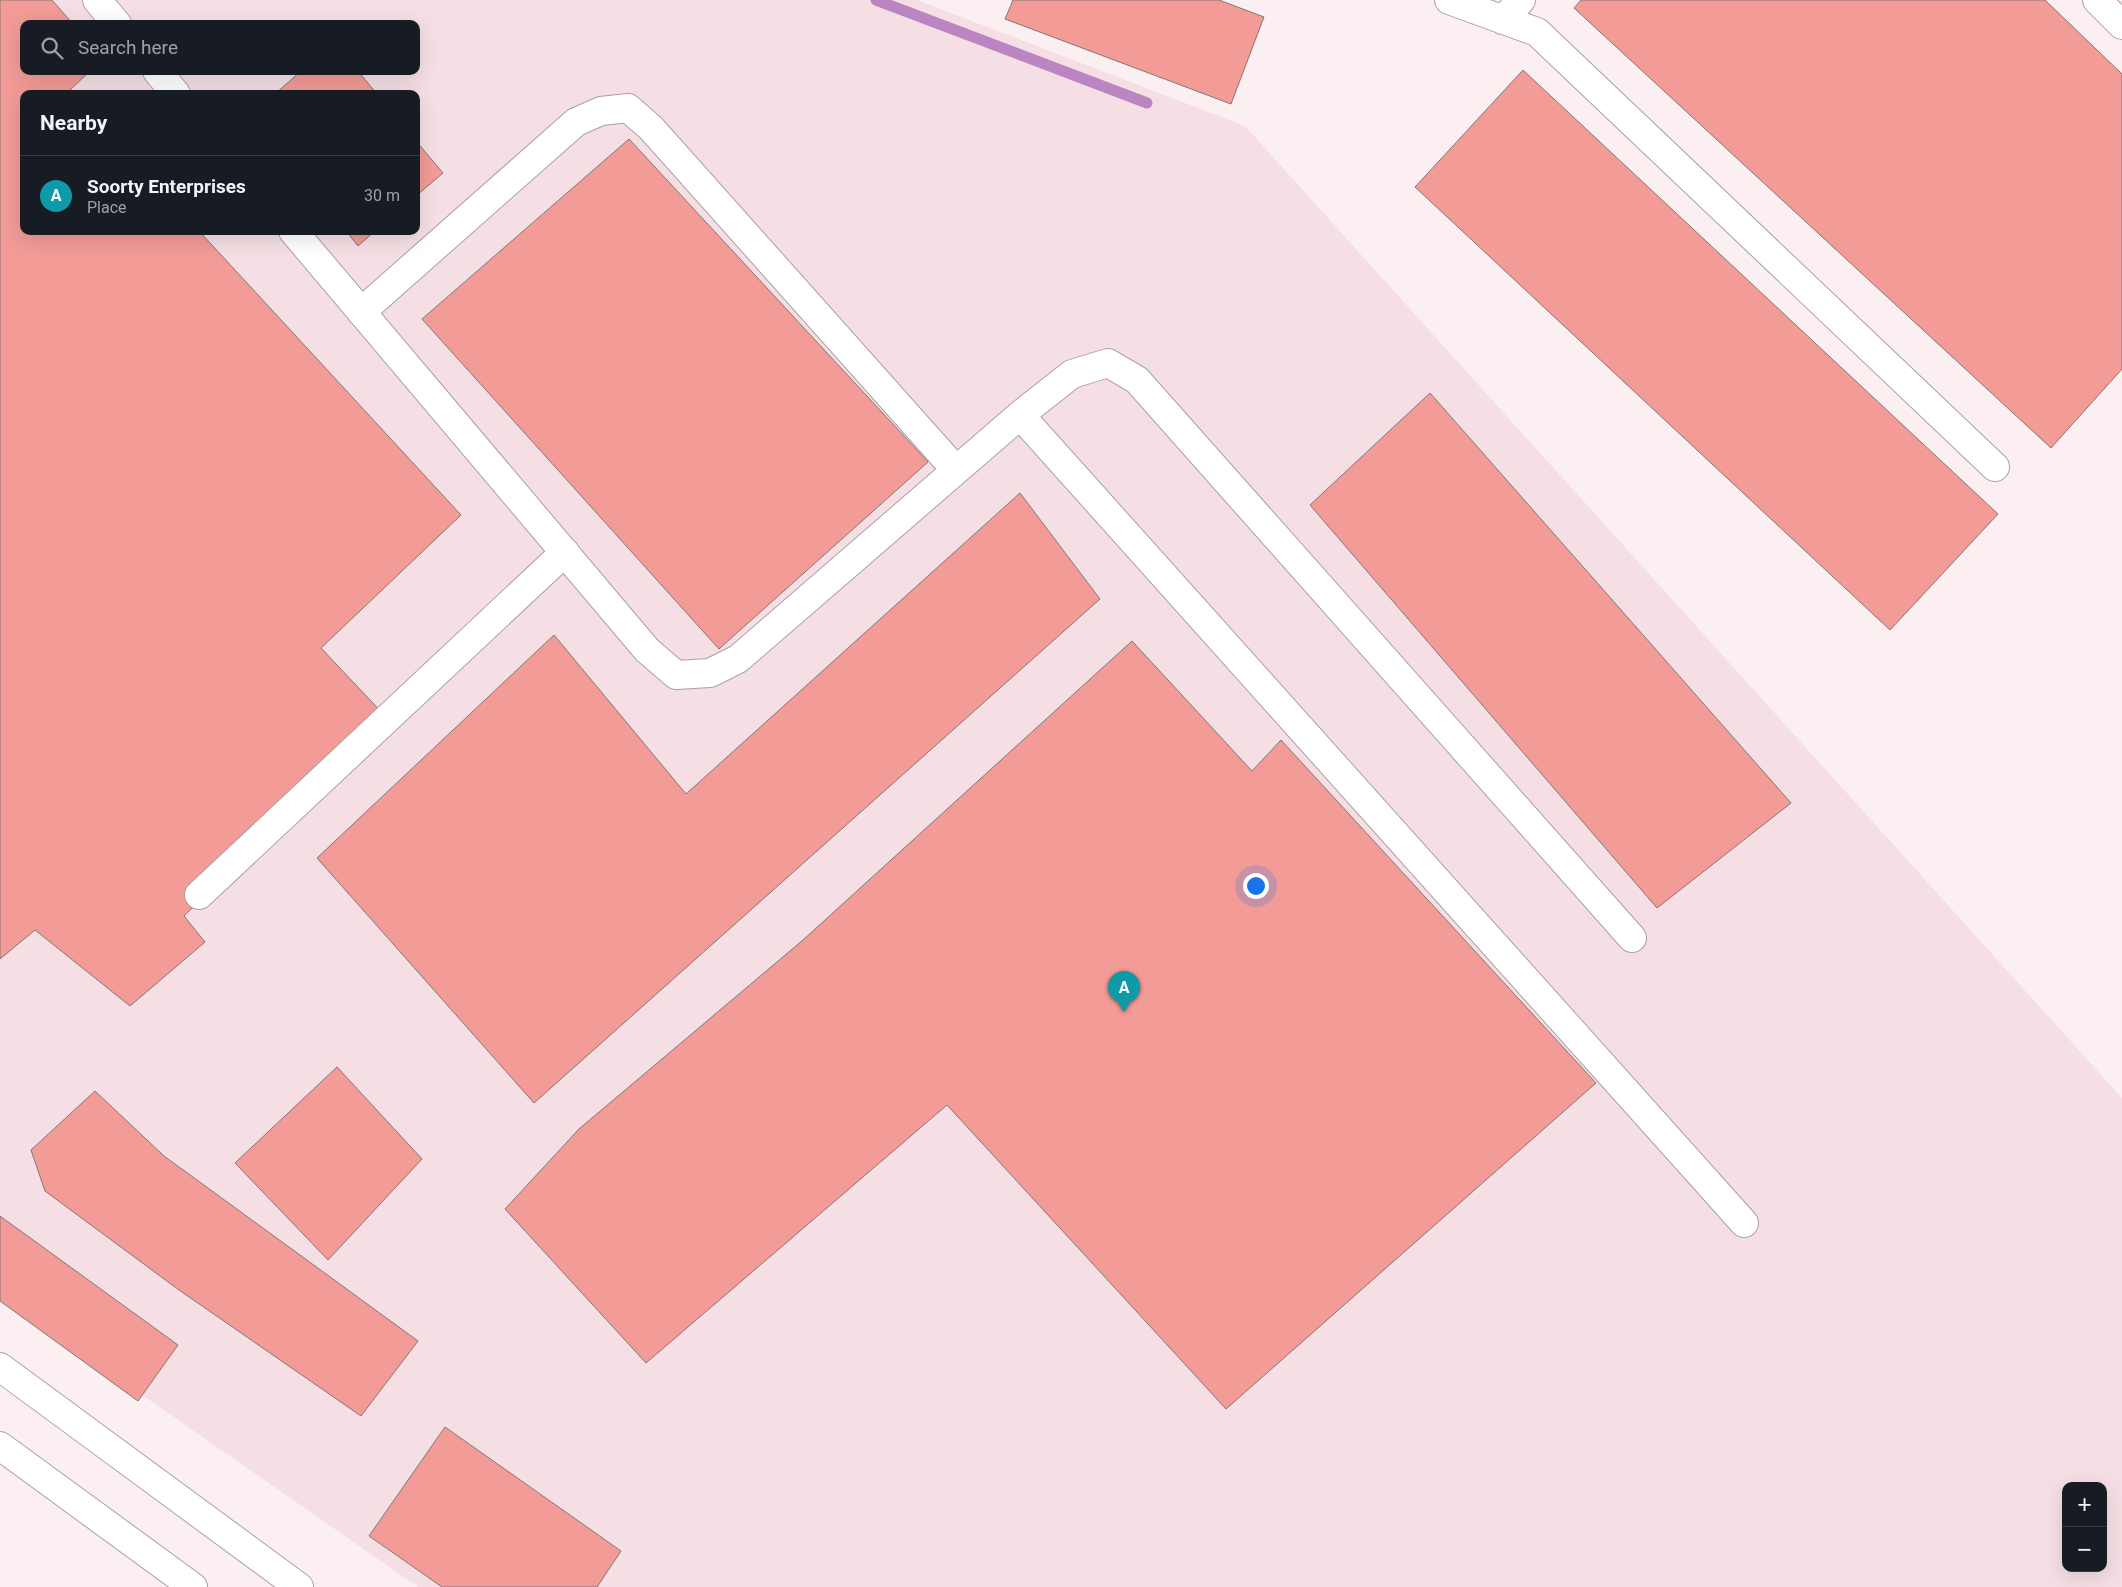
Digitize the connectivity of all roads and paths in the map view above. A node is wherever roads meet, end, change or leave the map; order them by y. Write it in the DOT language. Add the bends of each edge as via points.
graph roads {
  1 [pos="97,0"];
  2 [pos="1449,0"];
  3 [pos="1522,0"];
  4 [pos="2097,0"];
  5 [pos="114,20"];
  6 [pos="1503,20"];
  7 [pos="2122,25"];
  8 [pos="160,75"];
  9 [pos="173,90"];
  10 [pos="296,235"];
  11 [pos="361,312"];
  12 [pos="1020,415"];
  13 [pos="1995,467"];
  14 [pos="956,470"];
  15 [pos="564,552"];
  16 [pos="198,895"];
  17 [pos="1632,938"];
  18 [pos="1744,1223"];
  19 [pos="0,1367"];
  20 [pos="0,1446"];
  21 [pos="192,1587"];
  22 [pos="299,1587"];
  1 -- 5 [label="street"];
  2 -- 6 [label="street"];
  3 -- 6 [label="street"];
  4 -- 7 [label="street"];
  6 -- 13 [label="street" via="1537,32"];
  8 -- 9 [label="street"];
  10 -- 11 [label="street"];
  11 -- 14 [label="street" via="576,122 601,111 628,108 651,128"];
  11 -- 15 [label="street"];
  12 -- 14 [label="street"];
  12 -- 17 [label="street" via="1072,374 1108,363 1137,380"];
  12 -- 18 [label="street"];
  14 -- 15 [label="street" via="738,659 710,673 676,675 648,650"];
  15 -- 16 [label="street"];
  19 -- 22 [label="street"];
  20 -- 21 [label="street"];
}
